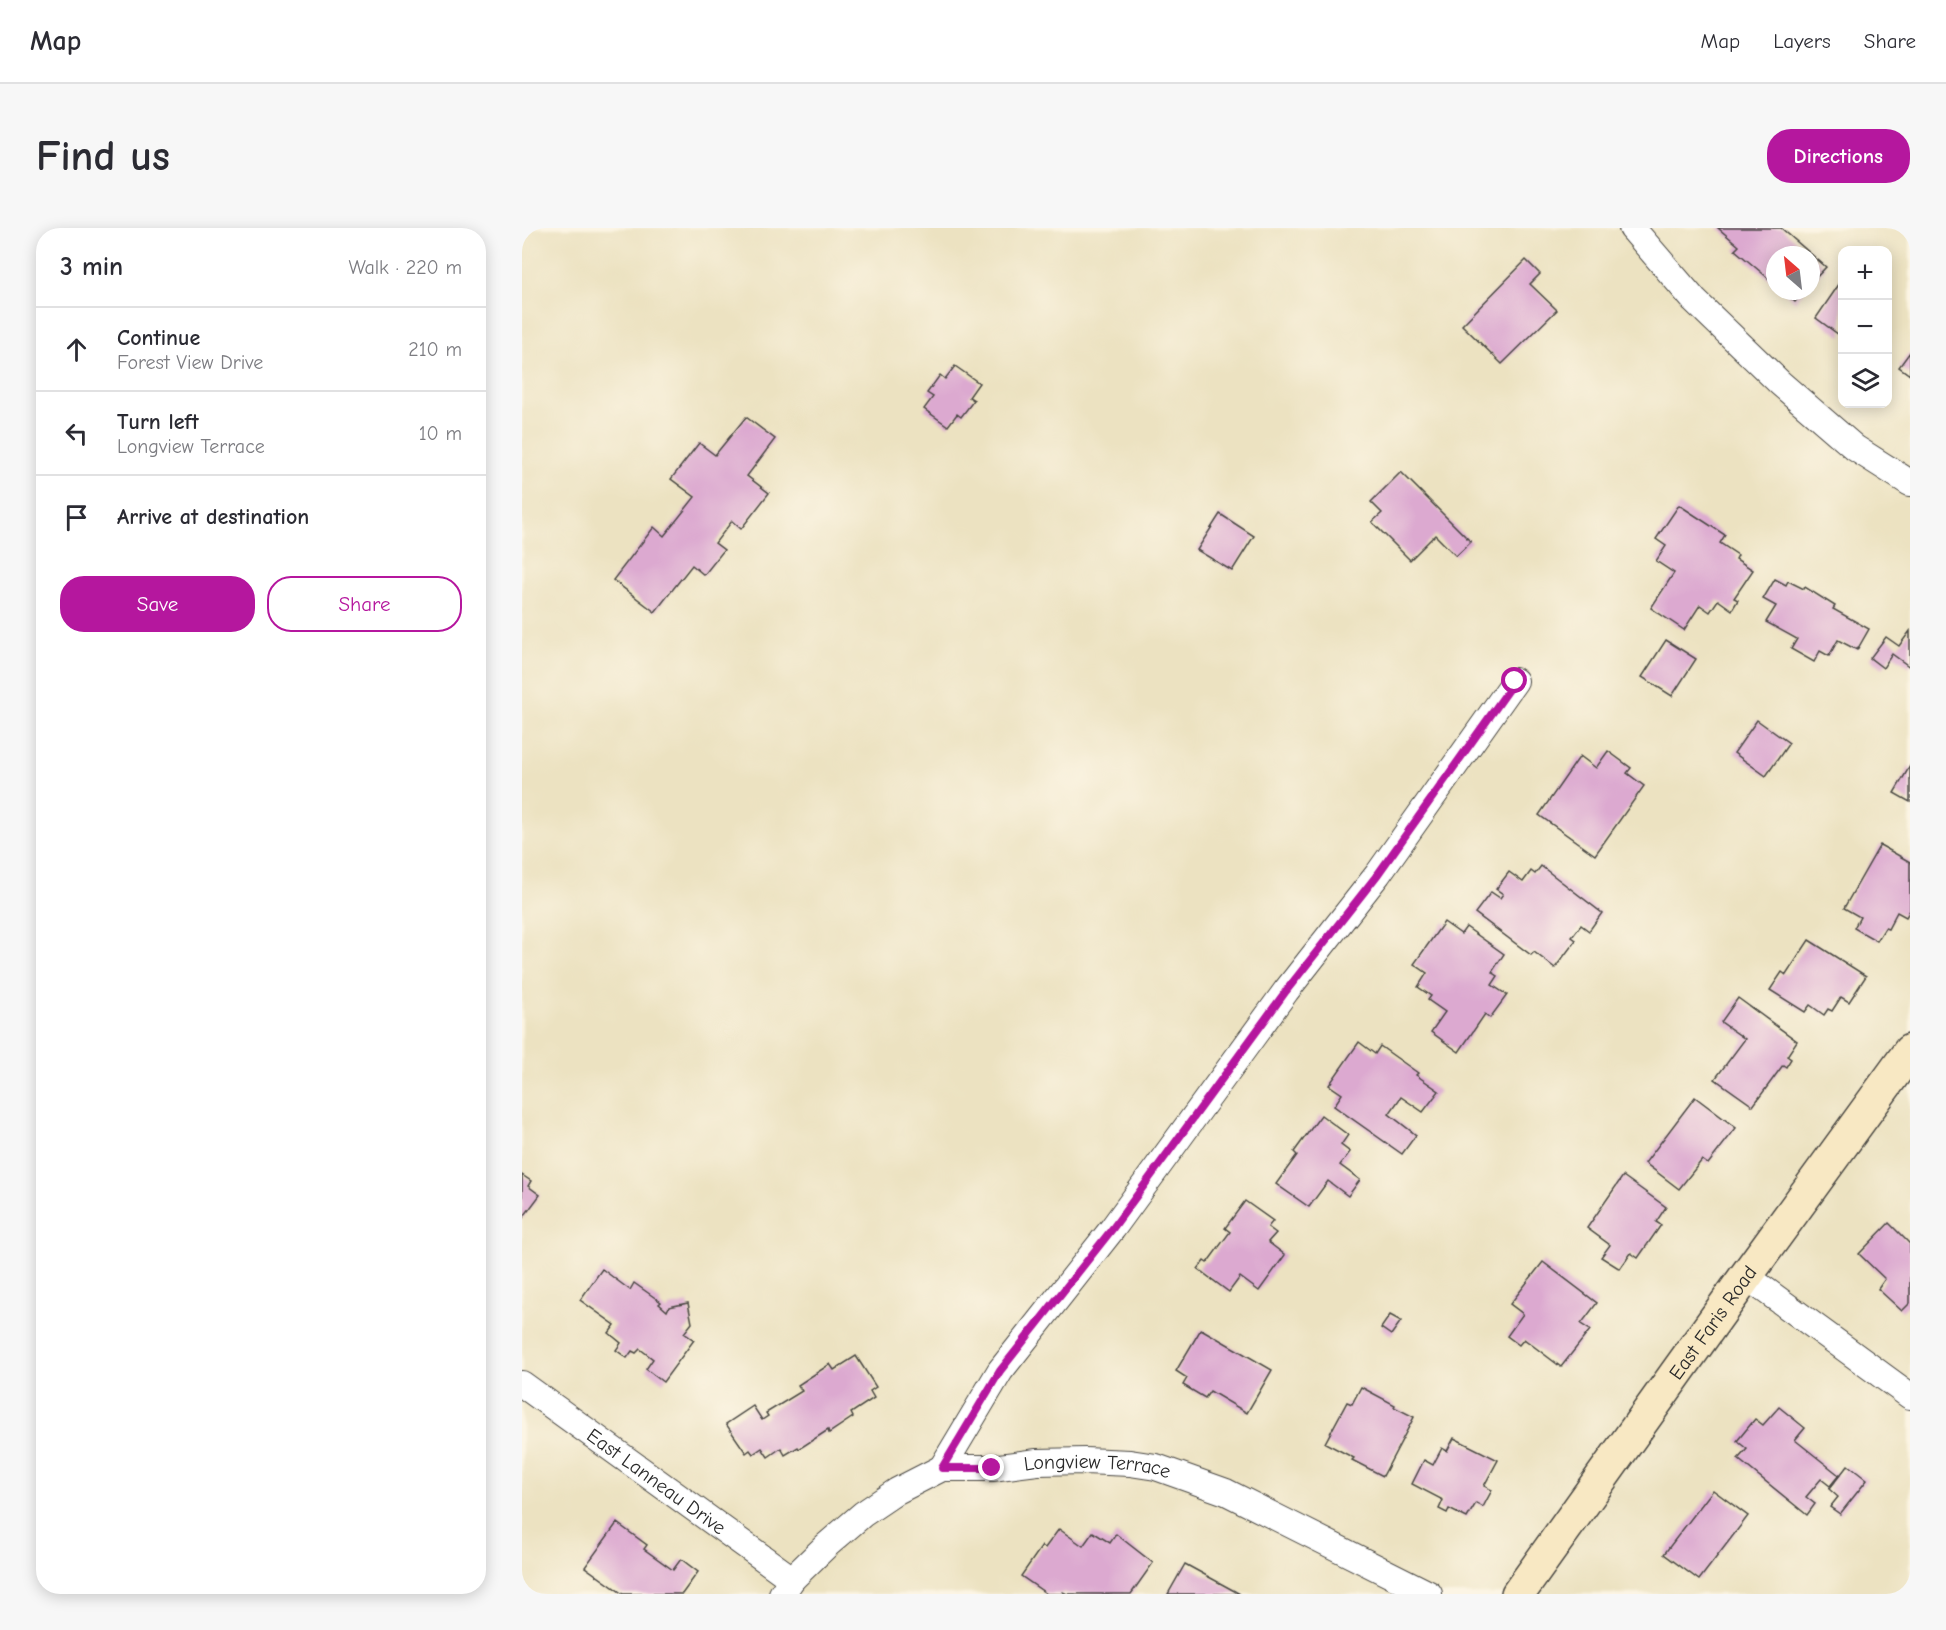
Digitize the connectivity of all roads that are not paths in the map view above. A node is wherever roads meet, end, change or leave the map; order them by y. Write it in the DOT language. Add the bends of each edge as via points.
graph roads {
  1 [pos="1632,228"];
  2 [pos="1910,483"];
  3 [pos="1515,681"];
  4 [pos="1910,1051"];
  5 [pos="1746,1275"];
  6 [pos="522,1384"];
  7 [pos="1910,1396"];
  8 [pos="942,1468"];
  9 [pos="787,1587"];
  10 [pos="1429,1594"];
  11 [pos="1518,1594"];
  1 -- 2 [label="street" via="1694,300 1780,383 1856,448"];
  3 -- 8 [label="street" via="1378,874 1286,991 1113,1228 1000,1371"];
  4 -- 5 [label="main road, East Faris Road"];
  5 -- 7 [label="street"];
  5 -- 11 [label="main road, East Faris Road"];
  6 -- 9 [label="street, East Lanneau Drive"];
  8 -- 9 [label="street, Longview Terrace" via="863,1514"];
  8 -- 10 [label="street, Longview Terrace" via="1085,1461 1156,1467 1226,1492"];
}
